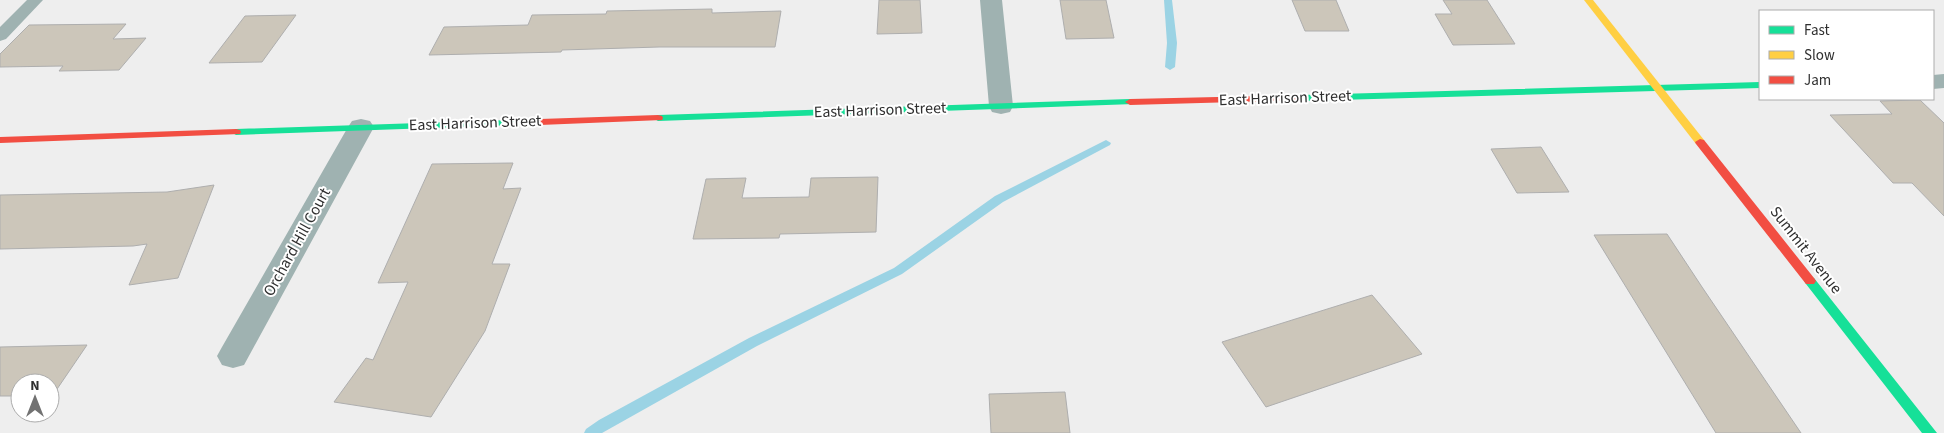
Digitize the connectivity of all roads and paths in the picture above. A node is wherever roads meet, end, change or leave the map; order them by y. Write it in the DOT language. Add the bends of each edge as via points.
graph roads {
  1 [pos="36,0"];
  2 [pos="991,0"];
  3 [pos="1588,0"];
  4 [pos="0,36"];
  5 [pos="1759,85"];
  6 [pos="1656,87"];
  7 [pos="1001,106"];
  8 [pos="361,127"];
  9 [pos="0,140"];
  10 [pos="233,356"];
  11 [pos="1930,433"];
  1 -- 4 [label="lane"];
  2 -- 7 [label="street"];
  3 -- 6 [label="street, Summit Avenue"];
  5 -- 6 [label="street, East Harrison Street"];
  6 -- 7 [label="street, East Harrison Street"];
  6 -- 11 [label="street, Summit Avenue"];
  7 -- 8 [label="street, East Harrison Street"];
  8 -- 9 [label="street, East Harrison Street"];
  8 -- 10 [label="street, Orchard Hill Court"];
}
